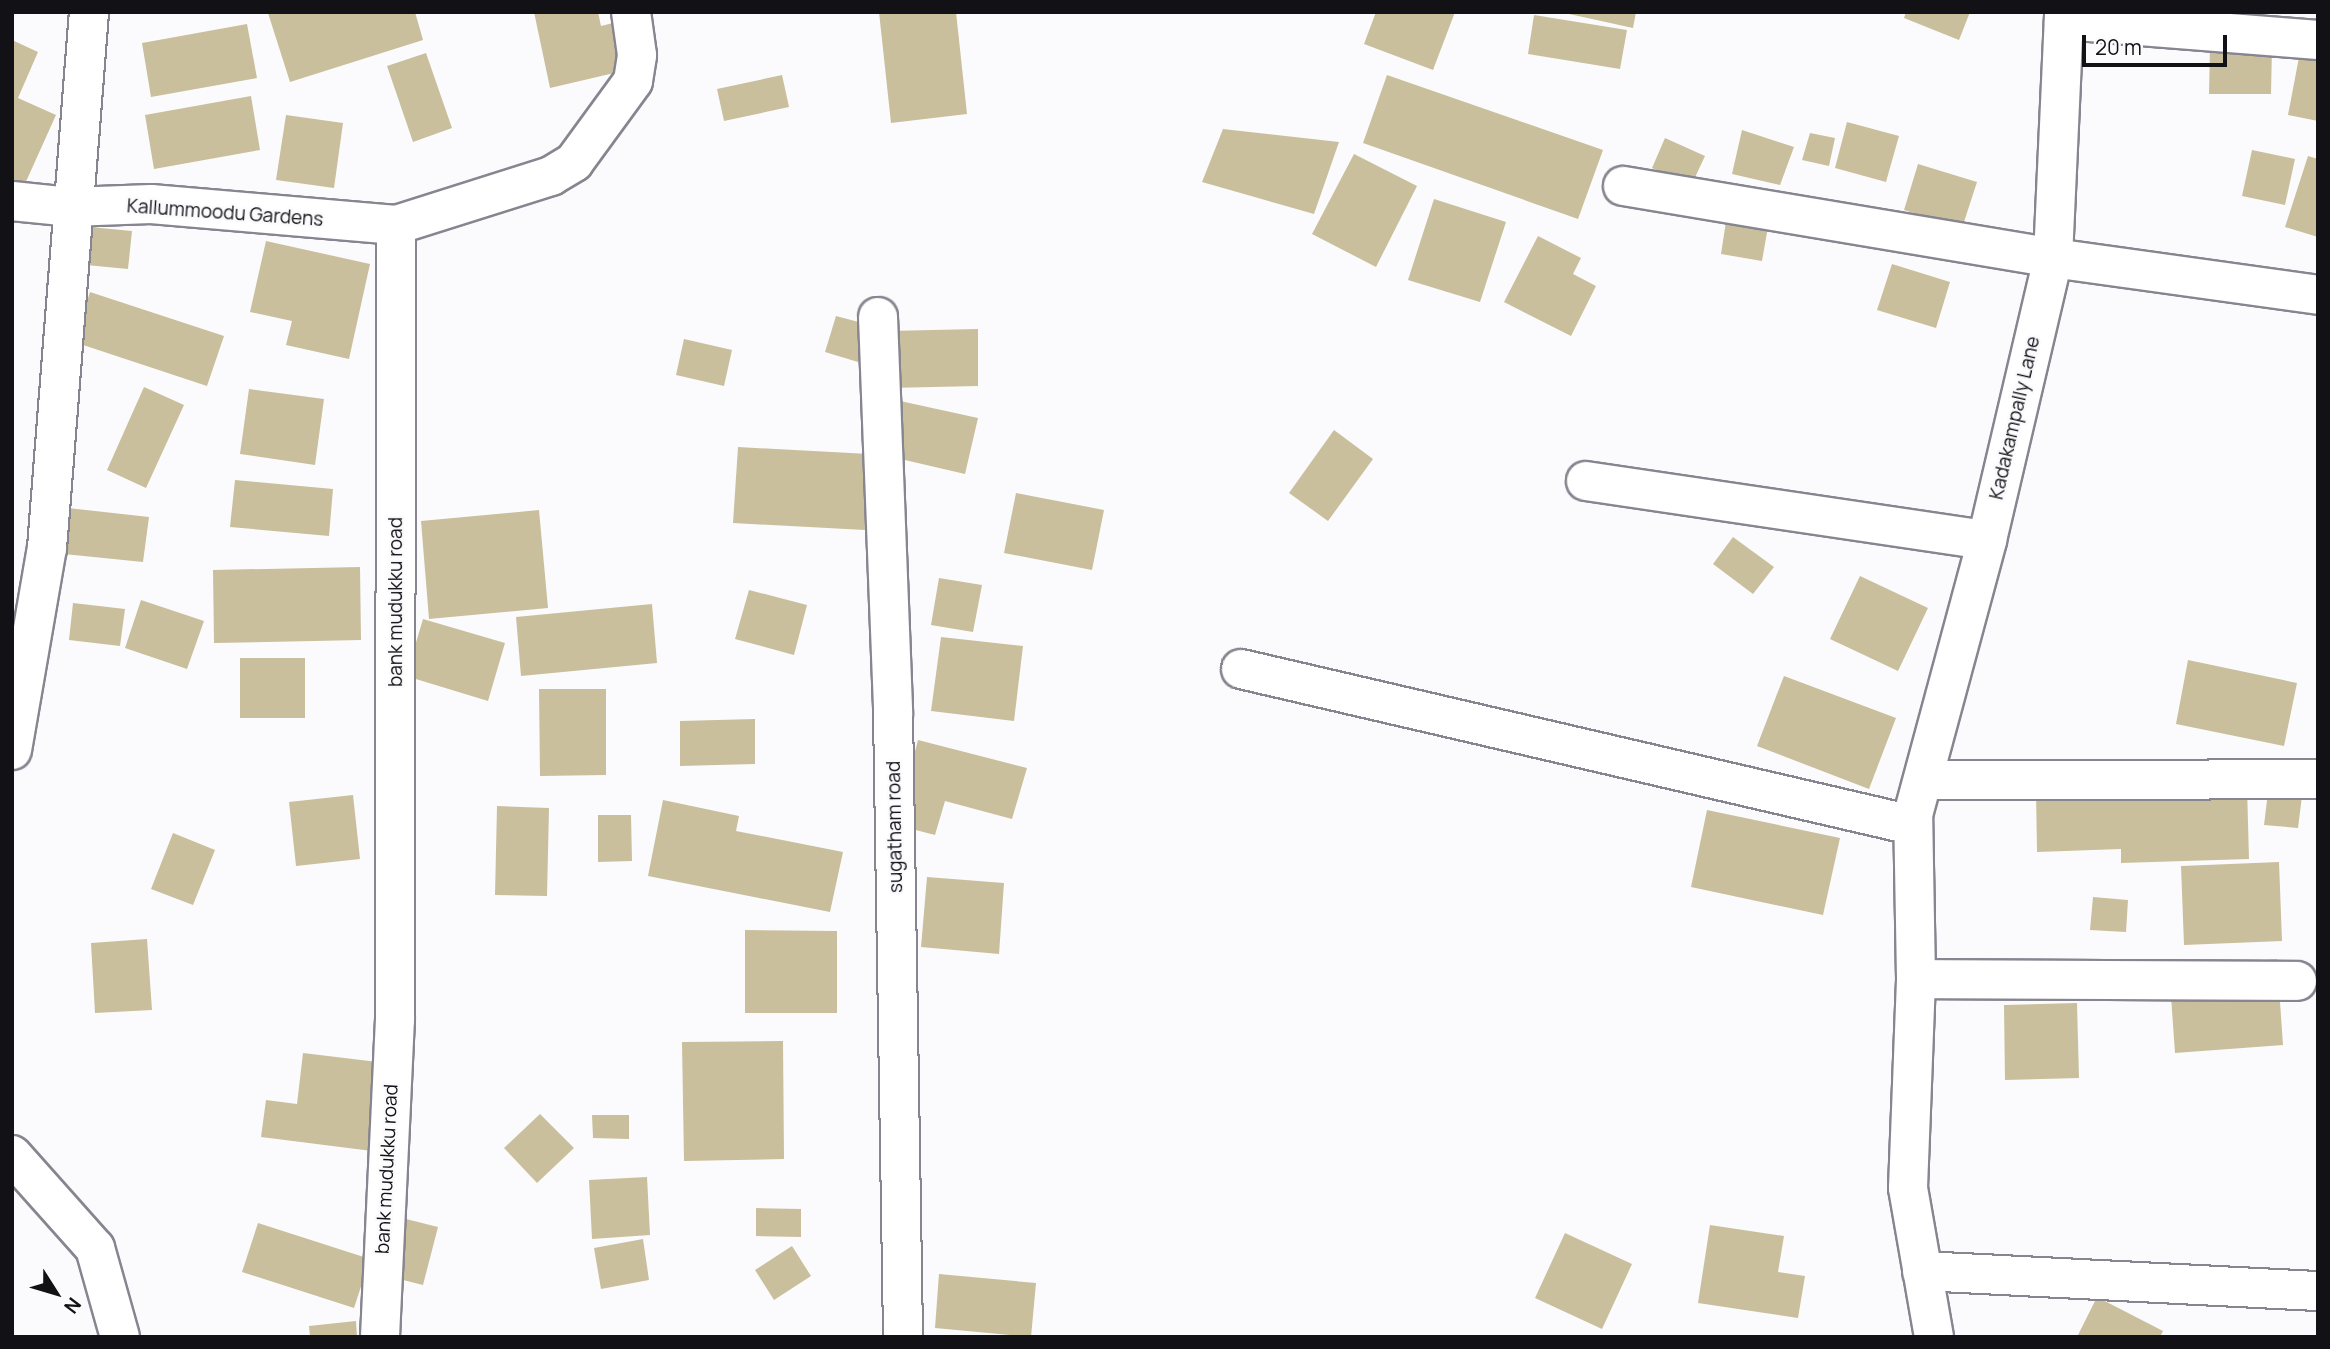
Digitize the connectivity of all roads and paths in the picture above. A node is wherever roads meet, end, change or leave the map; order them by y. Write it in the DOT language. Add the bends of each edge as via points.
graph roads {
  1 [pos="89,12"];
  2 [pos="631,12"];
  3 [pos="2064,16"];
  4 [pos="2318,40"];
  5 [pos="1623,186"];
  6 [pos="12,201"];
  7 [pos="70,207"];
  8 [pos="396,225"];
  9 [pos="2053,258"];
  10 [pos="2318,295"];
  11 [pos="878,317"];
  12 [pos="1586,481"];
  13 [pos="1987,541"];
  14 [pos="1241,669"];
  15 [pos="12,750"];
  16 [pos="2318,779"];
  17 [pos="1916,807"];
  18 [pos="1916,979"];
  19 [pos="2297,981"];
  20 [pos="12,1155"];
  21 [pos="1922,1271"];
  22 [pos="2318,1291"];
  23 [pos="120,1337"];
  24 [pos="380,1337"];
  25 [pos="903,1337"];
  26 [pos="1934,1337"];
  1 -- 7 [label="street"];
  2 -- 8 [label="street" via="637,55 633,81 573,162 551,176"];
  3 -- 4 [label="street"];
  3 -- 9 [label="street, Kadakampally Lane"];
  5 -- 9 [label="street"];
  6 -- 7 [label="street, Kallummoodu Gardens"];
  7 -- 8 [label="street, Kallummoodu Gardens" via="151,204"];
  7 -- 15 [label="street" via="47,548"];
  8 -- 24 [label="street, bank mudukku road" via="395,1020"];
  9 -- 10 [label="street"];
  9 -- 13 [label="street, Kadakampally Lane"];
  11 -- 25 [label="street, sugatham road" via="894,726"];
  12 -- 13 [label="street"];
  13 -- 17 [label="street, Kadakampally Lane"];
  14 -- 17 [label="street"];
  16 -- 17 [label="street"];
  17 -- 18 [label="street, Kadakampally Lane"];
  18 -- 19 [label="street"];
  18 -- 21 [label="street, Kadakampally Lane" via="1908,1188"];
  20 -- 23 [label="street" via="48,1189 95,1248"];
  21 -- 22 [label="street"];
  21 -- 26 [label="street, Kadakampally Lane"];
}
